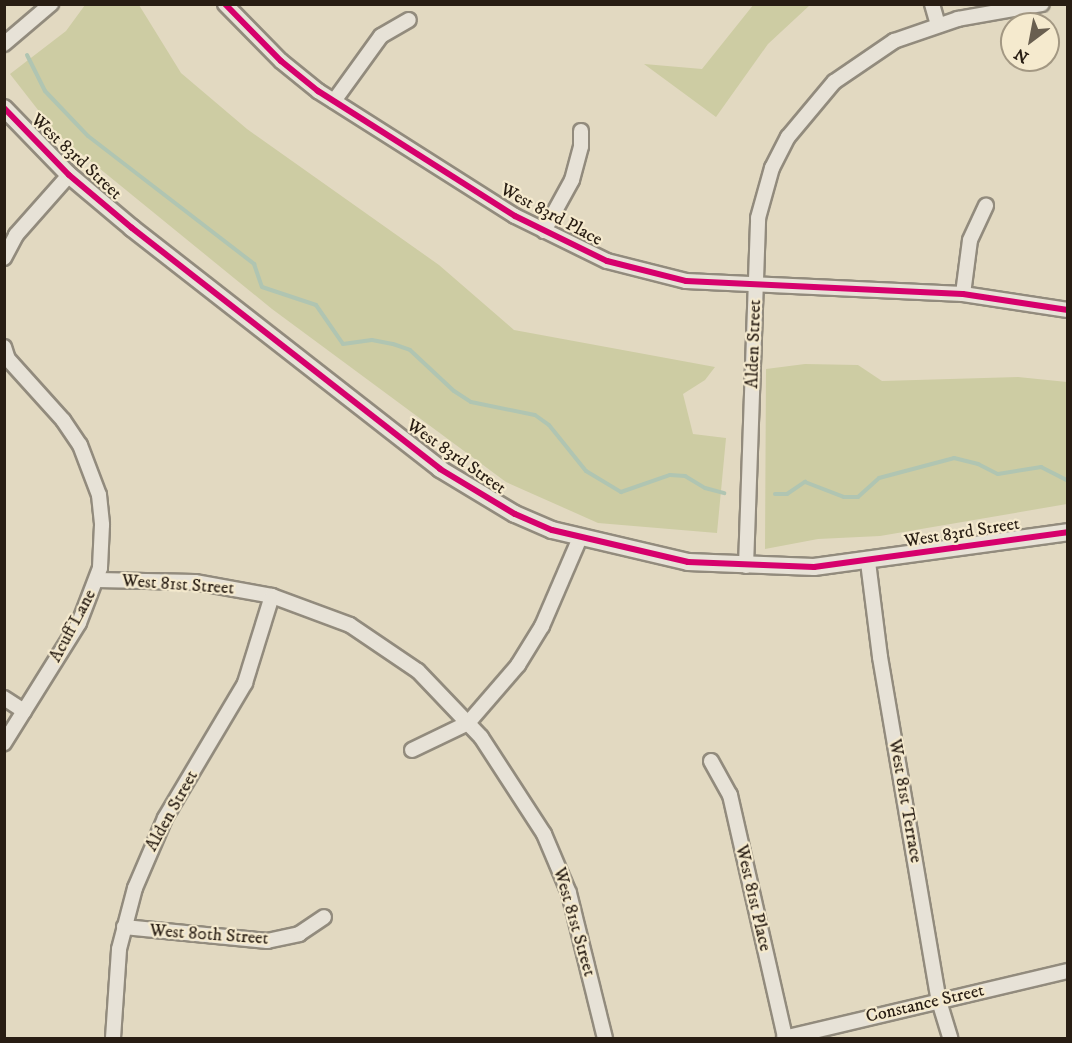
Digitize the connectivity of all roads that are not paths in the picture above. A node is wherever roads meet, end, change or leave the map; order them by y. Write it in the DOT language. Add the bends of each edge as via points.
graph roads {
  1 [pos="51,4"];
  2 [pos="225,4"];
  3 [pos="932,4"];
  4 [pos="1042,4"];
  5 [pos="409,20"];
  6 [pos="938,25"];
  7 [pos="4,44"];
  8 [pos="334,101"];
  9 [pos="4,108"];
  10 [pos="580,131"];
  11 [pos="69,175"];
  12 [pos="986,206"];
  13 [pos="544,231"];
  14 [pos="4,258"];
  15 [pos="756,286"];
  16 [pos="963,294"];
  17 [pos="1068,310"];
  18 [pos="6,355"];
  19 [pos="1068,532"];
  20 [pos="579,540"];
  21 [pos="868,562"];
  22 [pos="746,566"];
  23 [pos="98,580"];
  24 [pos="272,596"];
  25 [pos="4,699"];
  26 [pos="24,711"];
  27 [pos="468,723"];
  28 [pos="4,743"];
  29 [pos="412,750"];
  30 [pos="711,761"];
  31 [pos="324,917"];
  32 [pos="124,927"];
  33 [pos="1068,971"];
  34 [pos="939,1001"];
  35 [pos="113,1038"];
  36 [pos="605,1038"];
  37 [pos="785,1038"];
  38 [pos="950,1038"];
  1 -- 7 [label="street"];
  2 -- 8 [label="street, West 83rd Place" via="281,61"];
  3 -- 6 [label="street"];
  4 -- 6 [label="street, Alden Street"];
  5 -- 8 [label="street" via="381,36"];
  6 -- 15 [label="street, Alden Street" via="894,41 862,59 808,108 772,168 758,219"];
  8 -- 13 [label="street, West 83rd Place"];
  9 -- 11 [label="street, West 83rd Street"];
  10 -- 13 [label="street, West 83rd Place" via="581,146 572,180"];
  11 -- 14 [label="street" via="21,229"];
  11 -- 20 [label="street, West 83rd Street" via="440,469 515,514"];
  12 -- 16 [label="street" via="970,240"];
  13 -- 15 [label="street, West 83rd Place" via="597,257 640,271 686,281"];
  15 -- 16 [label="street, West 83rd Place"];
  15 -- 22 [label="street, Alden Street"];
  16 -- 17 [label="street, West 83rd Place"];
  18 -- 23 [label="street, Acuff Lane" via="63,420 92,473 102,525"];
  19 -- 21 [label="street, West 83rd Street"];
  20 -- 22 [label="street, West 83rd Street" via="688,562"];
  20 -- 27 [label="street" via="542,626 518,665"];
  21 -- 22 [label="street, West 83rd Street"];
  21 -- 34 [label="street, West 81st Terrace" via="880,657"];
  23 -- 24 [label="street, West 81st Street" via="195,582"];
  23 -- 26 [label="street, Acuff Lane" via="79,623"];
  24 -- 27 [label="street, West 81st Street" via="312,608 385,646 418,671"];
  24 -- 32 [label="street, Alden Street" via="245,683 165,818 135,888"];
  25 -- 26 [label="street"];
  26 -- 28 [label="street, Acuff Lane"];
  27 -- 29 [label="street"];
  27 -- 36 [label="street, West 81st Street" via="522,797 559,863"];
  30 -- 37 [label="street, West 81st Place" via="730,795"];
  31 -- 32 [label="street, West 80th Street" via="299,934 267,941"];
  32 -- 35 [label="street, Alden Street" via="113,1006"];
  33 -- 34 [label="street, Constance Street"];
  34 -- 37 [label="street, Constance Street"];
  34 -- 38 [label="street, West 81st Terrace"];
}
